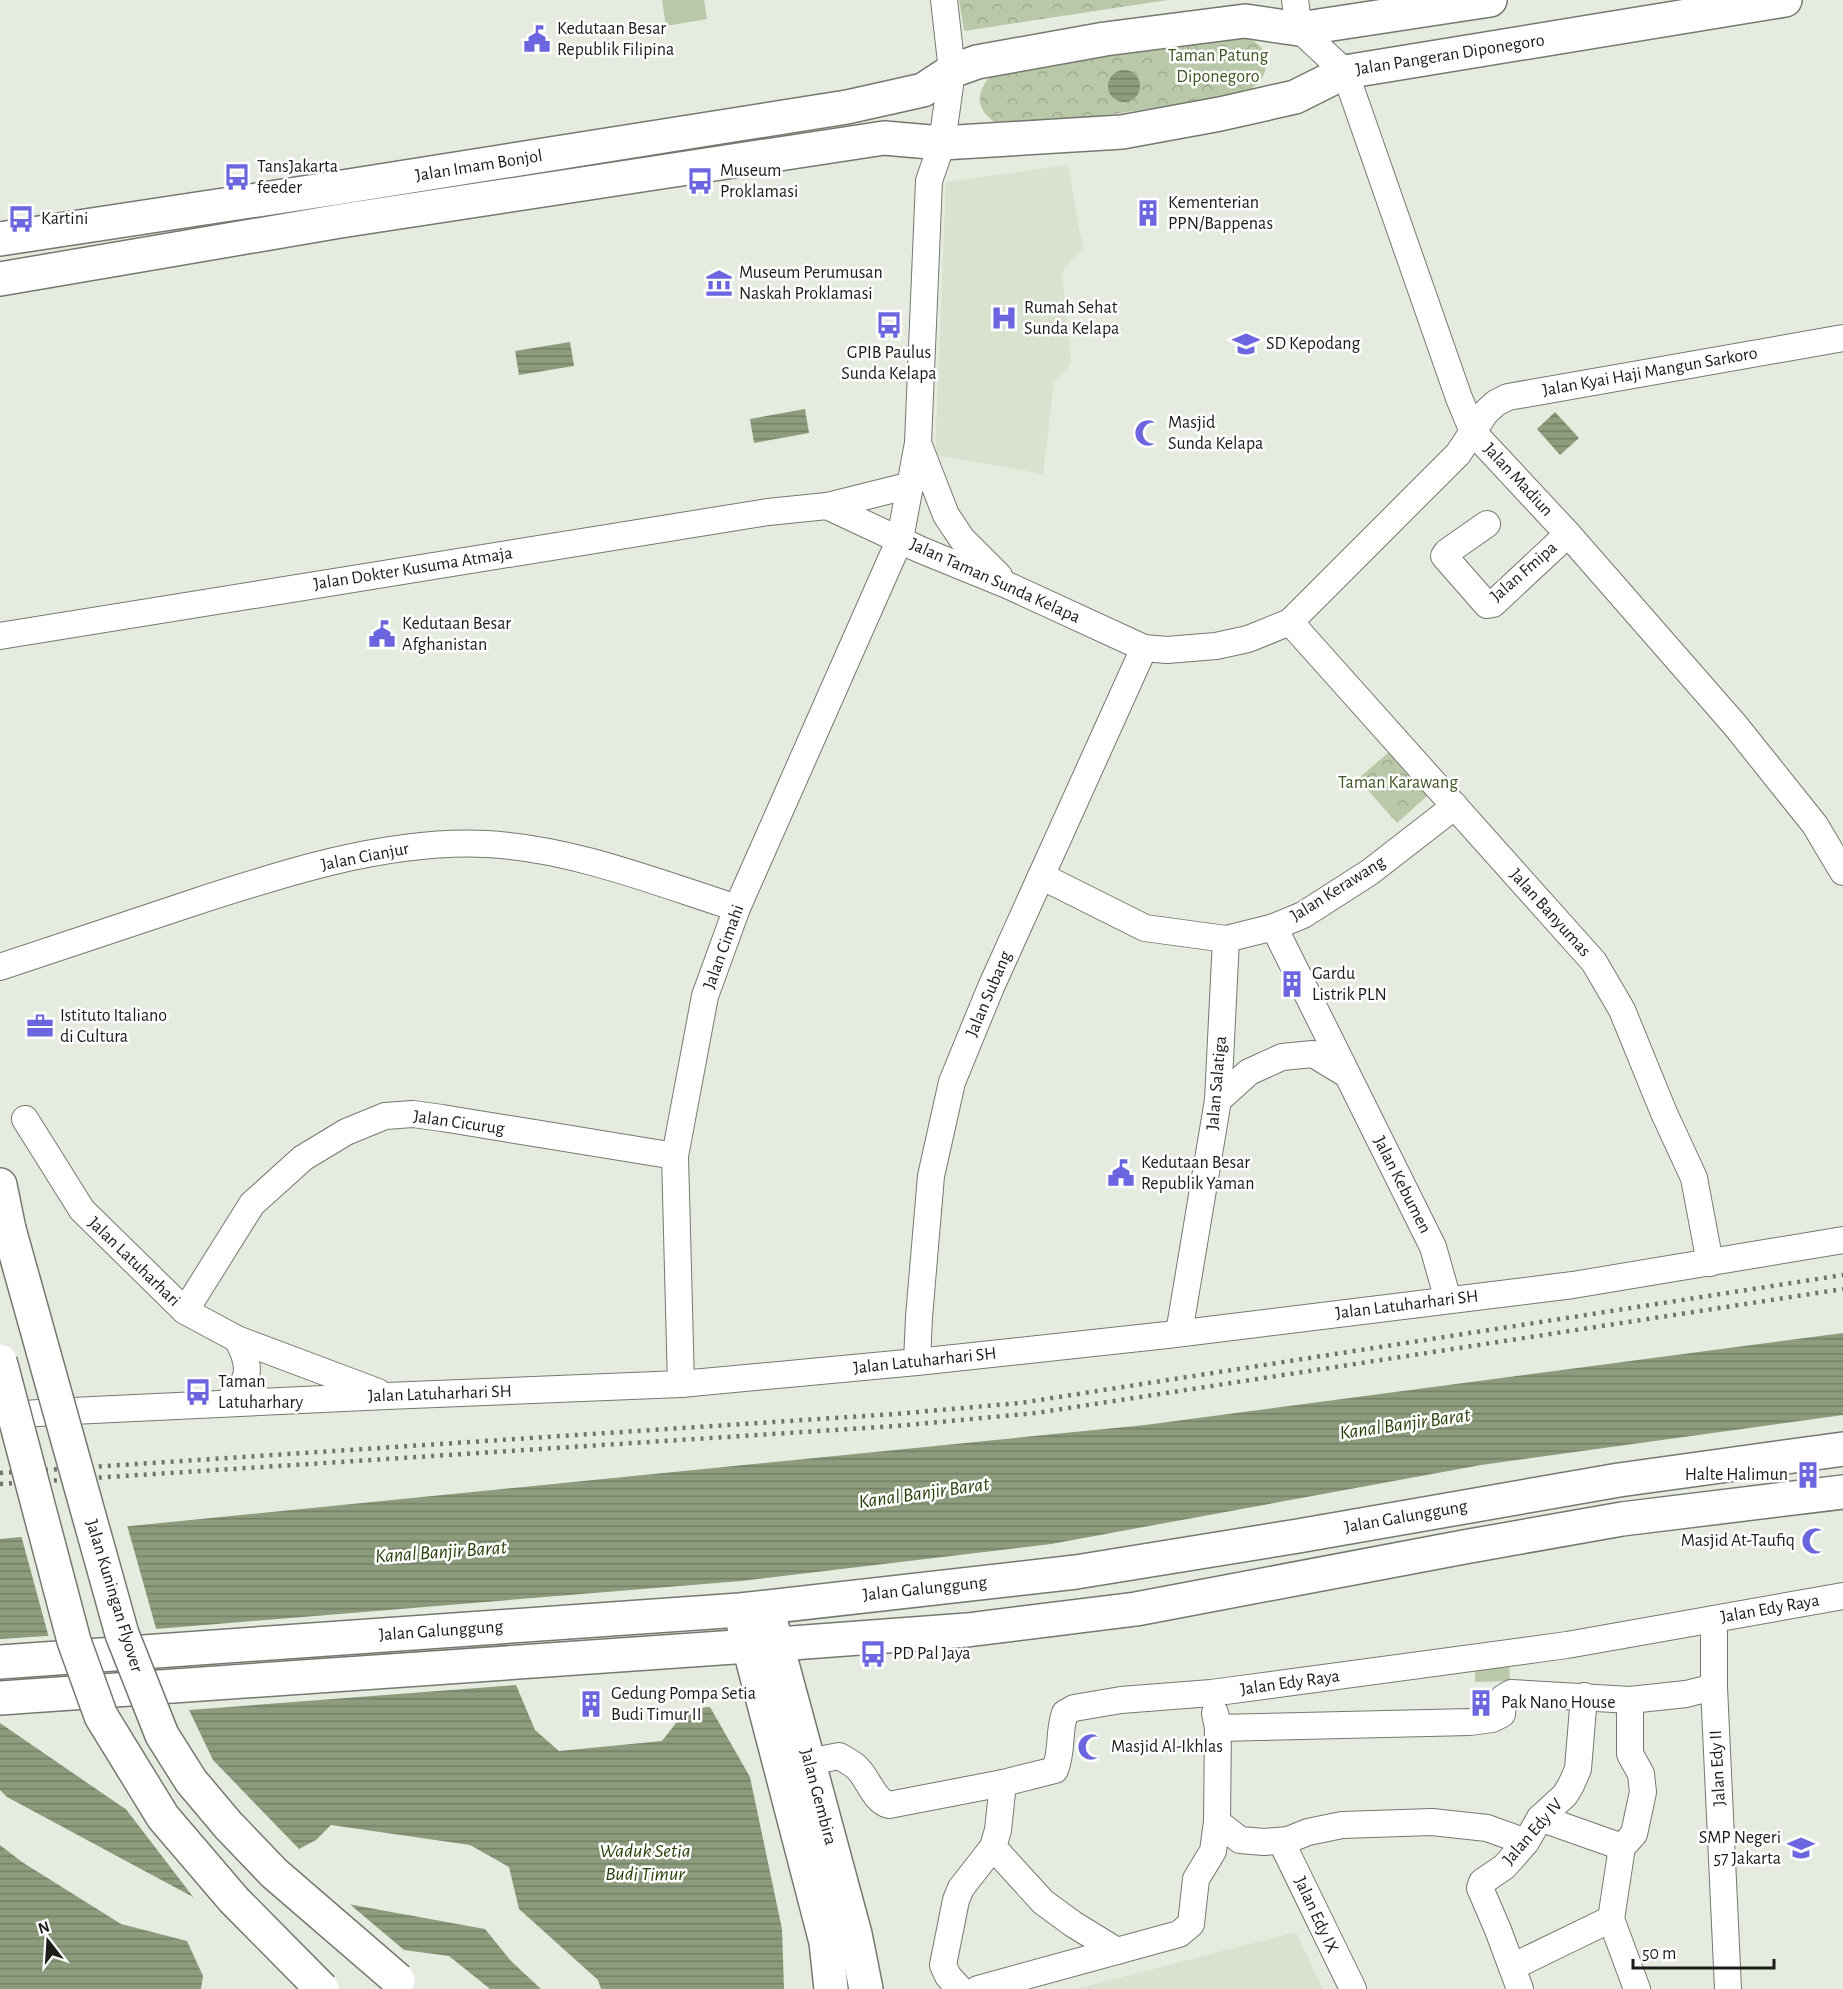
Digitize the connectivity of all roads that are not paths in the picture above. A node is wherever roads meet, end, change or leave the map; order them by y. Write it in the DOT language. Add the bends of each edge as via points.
graph roads {
  1 [pos="944,0"];
  2 [pos="1490,0"];
  3 [pos="1785,0"];
  4 [pos="1297,14"];
  5 [pos="952,71"];
  6 [pos="1345,72"];
  7 [pos="942,143"];
  8 [pos="336,188"];
  9 [pos="340,222"];
  10 [pos="0,239"];
  11 [pos="0,279"];
  12 [pos="1843,338"];
  13 [pos="1473,432"];
  14 [pos="918,443"];
  15 [pos="911,485"];
  16 [pos="827,506"];
  17 [pos="1487,524"];
  18 [pos="1568,534"];
  19 [pos="900,539"];
  20 [pos="1007,585"];
  21 [pos="1290,621"];
  22 [pos="0,636"];
  23 [pos="1144,648"];
  24 [pos="1455,806"];
  25 [pos="1843,872"];
  26 [pos="1041,876"];
  27 [pos="737,908"];
  28 [pos="1274,927"];
  29 [pos="1226,939"];
  30 [pos="0,967"];
  31 [pos="1346,1074"];
  32 [pos="1218,1100"];
  33 [pos="25,1119"];
  34 [pos="675,1156"];
  35 [pos="0,1185"];
  36 [pos="1843,1240"];
  37 [pos="1710,1263"];
  38 [pos="1448,1300"];
  39 [pos="185,1311"];
  40 [pos="1179,1333"];
  41 [pos="237,1339"];
  42 [pos="0,1361"];
  43 [pos="917,1362"];
  44 [pos="681,1384"];
  45 [pos="387,1396"];
  46 [pos="226,1403"];
  47 [pos="0,1416"];
  48 [pos="1843,1449"];
  49 [pos="1843,1492"];
  50 [pos="1456,1508"];
  51 [pos="1464,1547"];
  52 [pos="1843,1596"];
  53 [pos="753,1608"];
  54 [pos="1714,1619"];
  55 [pos="763,1645"];
  56 [pos="15,1661"];
  57 [pos="1714,1687"];
  58 [pos="1211,1693"];
  59 [pos="1584,1696"];
  60 [pos="0,1698"];
  61 [pos="1630,1700"];
  62 [pos="1218,1728"];
  63 [pos="808,1762"];
  64 [pos="1003,1783"];
  65 [pos="1540,1818"];
  66 [pos="1217,1822"];
  67 [pos="1281,1840"];
  68 [pos="1526,1842"];
  69 [pos="993,1847"];
  70 [pos="1622,1847"];
  71 [pos="1611,1919"];
  72 [pos="1117,1951"];
  73 [pos="1516,1978"];
  74 [pos="403,1984"];
  75 [pos="322,1989"];
  76 [pos="831,1989"];
  77 [pos="866,1989"];
  78 [pos="960,1989"];
  79 [pos="978,1989"];
  80 [pos="1353,1989"];
  81 [pos="1637,1989"];
  82 [pos="1728,1989"];
  1 -- 5 [label="street, Jalan Taman Sunda Kelapa"];
  2 -- 4 [label="main road"];
  3 -- 6 [label="main road, Jalan Pangeran Diponegoro"];
  4 -- 5 [label="main road" via="1105,39 977,62"];
  4 -- 6 [label="street, Jalan Madiun"];
  5 -- 7 [label="street, Jalan Taman Sunda Kelapa"];
  5 -- 8 [label="main road, Jalan Imam Bonjol" via="923,90 848,107"];
  6 -- 7 [label="main road, Jalan Pangeran Diponegoro" via="1295,97 1122,132"];
  6 -- 13 [label="street, Jalan Madiun"];
  7 -- 9 [label="main road, Jalan Imam Bonjol" via="884,138"];
  7 -- 14 [label="street, Jalan Taman Sunda Kelapa" via="929,181"];
  8 -- 9 [label="main road"];
  8 -- 10 [label="main road, Jalan Imam Bonjol"];
  9 -- 11 [label="main road, Jalan Imam Bonjol"];
  12 -- 13 [label="street, Jalan Kyai Haji Mangun Sarkoro" via="1508,397 1486,412"];
  13 -- 18 [label="street, Jalan Madiun"];
  13 -- 21 [label="street, Jalan Taman Sunda Kelapa" via="1458,454"];
  14 -- 15 [label="street, Jalan Taman Sunda Kelapa"];
  14 -- 20 [label="street" via="946,515 962,539"];
  15 -- 16 [label="street, Jalan Dokter Kusuma Atmaja"];
  15 -- 19 [label="street, Jalan Taman Sunda Kelapa"];
  16 -- 19 [label="street"];
  16 -- 22 [label="street, Jalan Dokter Kusuma Atmaja" via="756,514"];
  17 -- 18 [label="street, Jalan Fmipa" via="1444,556 1490,606"];
  18 -- 25 [label="street, Jalan Madiun" via="1735,725 1815,825"];
  19 -- 20 [label="street, Jalan Taman Sunda Kelapa"];
  19 -- 27 [label="street, Jalan Cimahi"];
  20 -- 23 [label="street, Jalan Taman Sunda Kelapa"];
  21 -- 23 [label="street, Jalan Taman Sunda Kelapa" via="1248,639 1216,646"];
  21 -- 24 [label="street, Jalan Banyumas"];
  23 -- 26 [label="street, Jalan Subang"];
  24 -- 28 [label="street, Jalan Kerawang" via="1370,872 1304,915"];
  24 -- 37 [label="street, Jalan Banyumas" via="1594,962 1622,1010 1694,1178"];
  26 -- 29 [label="street, Jalan Kerawang" via="1145,928"];
  26 -- 43 [label="street, Jalan Subang" via="952,1082 931,1176"];
  27 -- 30 [label="street, Jalan Cianjur" via="581,858 540,850 486,844 413,846 338,860 250,884"];
  27 -- 34 [label="street, Jalan Cimahi" via="705,996"];
  28 -- 29 [label="street, Jalan Kerawang"];
  28 -- 31 [label="street, Jalan Kebumen"];
  29 -- 32 [label="street, Jalan Salatiga"];
  31 -- 32 [label="street" via="1313,1054 1282,1057 1249,1072"];
  31 -- 38 [label="street, Jalan Kebumen" via="1433,1247"];
  32 -- 40 [label="street, Jalan Salatiga"];
  33 -- 39 [label="street, Jalan Latuharhari" via="82,1210"];
  34 -- 39 [label="street, Jalan Cicurug" via="413,1114 385,1116 346,1132 303,1158 252,1204"];
  34 -- 44 [label="street, Jalan Cimahi"];
  35 -- 74 [label="main road, Jalan Kuningan Flyover, bridge" via="122,1634 162,1735 191,1781 274,1873"];
  36 -- 37 [label="street, Jalan Latuharhari SH"];
  37 -- 38 [label="street, Jalan Latuharhari SH"];
  38 -- 40 [label="street, Jalan Latuharhari SH"];
  39 -- 41 [label="street, Jalan Latuharhari"];
  40 -- 43 [label="street, Jalan Latuharhari SH"];
  41 -- 45 [label="street, Jalan Latuharhari"];
  41 -- 46 [label="street" via="248,1365 246,1379"];
  42 -- 75 [label="main road, bridge" via="74,1641 101,1716 163,1817 234,1900"];
  43 -- 44 [label="street, Jalan Latuharhari SH"];
  44 -- 45 [label="street, Jalan Latuharhari SH"];
  45 -- 46 [label="street, Jalan Latuharhari SH"];
  46 -- 47 [label="street, Jalan Latuharhari SH"];
  48 -- 50 [label="main road, Jalan Galunggung" via="1619,1480"];
  49 -- 51 [label="main road, Jalan Galunggung" via="1622,1519"];
  50 -- 51 [label="main road"];
  50 -- 53 [label="main road, Jalan Galunggung" via="1076,1572"];
  51 -- 55 [label="main road, Jalan Galunggung" via="1136,1609 967,1630"];
  52 -- 54 [label="street, Jalan Edy Raya"];
  53 -- 55 [label="main road, Jalan Gembira"];
  53 -- 56 [label="main road, Jalan Galunggung"];
  54 -- 57 [label="street, Jalan Edy II"];
  54 -- 58 [label="street, Jalan Edy Raya" via="1567,1646"];
  55 -- 60 [label="main road, Jalan Galunggung"];
  55 -- 63 [label="main road, Jalan Gembira"];
  55 -- 76 [label="main road, Jalan Gembira" via="826,1942"];
  57 -- 61 [label="street"];
  57 -- 82 [label="street, Jalan Edy II"];
  58 -- 62 [label="street"];
  58 -- 64 [label="street, Jalan Edy Raya" via="1074,1708 1065,1713 1062,1722 1055,1770"];
  59 -- 61 [label="street"];
  59 -- 62 [label="street" via="1511,1693 1503,1698 1502,1714 1498,1717 1470,1722"];
  59 -- 65 [label="street, Jalan Edy IV" via="1578,1769 1565,1796"];
  61 -- 70 [label="street" via="1630,1754 1641,1774 1643,1792 1634,1834"];
  62 -- 66 [label="street"];
  63 -- 64 [label="street, Jalan Edy Raya" via="838,1756 856,1766 878,1798 889,1805"];
  63 -- 77 [label="main road, Jalan Gembira"];
  64 -- 69 [label="street"];
  65 -- 68 [label="street, Jalan Edy IV"];
  65 -- 70 [label="street"];
  66 -- 67 [label="street" via="1240,1840"];
  66 -- 72 [label="street" via="1213,1851 1196,1879 1191,1924 1179,1934"];
  67 -- 68 [label="street" via="1342,1825 1432,1822 1487,1828"];
  67 -- 80 [label="street, Jalan Edy IX"];
  68 -- 73 [label="street, Jalan Edy IV" via="1480,1888"];
  69 -- 72 [label="street" via="1043,1902"];
  69 -- 78 [label="street" via="956,1900 943,1965"];
  70 -- 71 [label="street"];
  71 -- 73 [label="street"];
  71 -- 81 [label="street"];
  72 -- 79 [label="street"];
}
